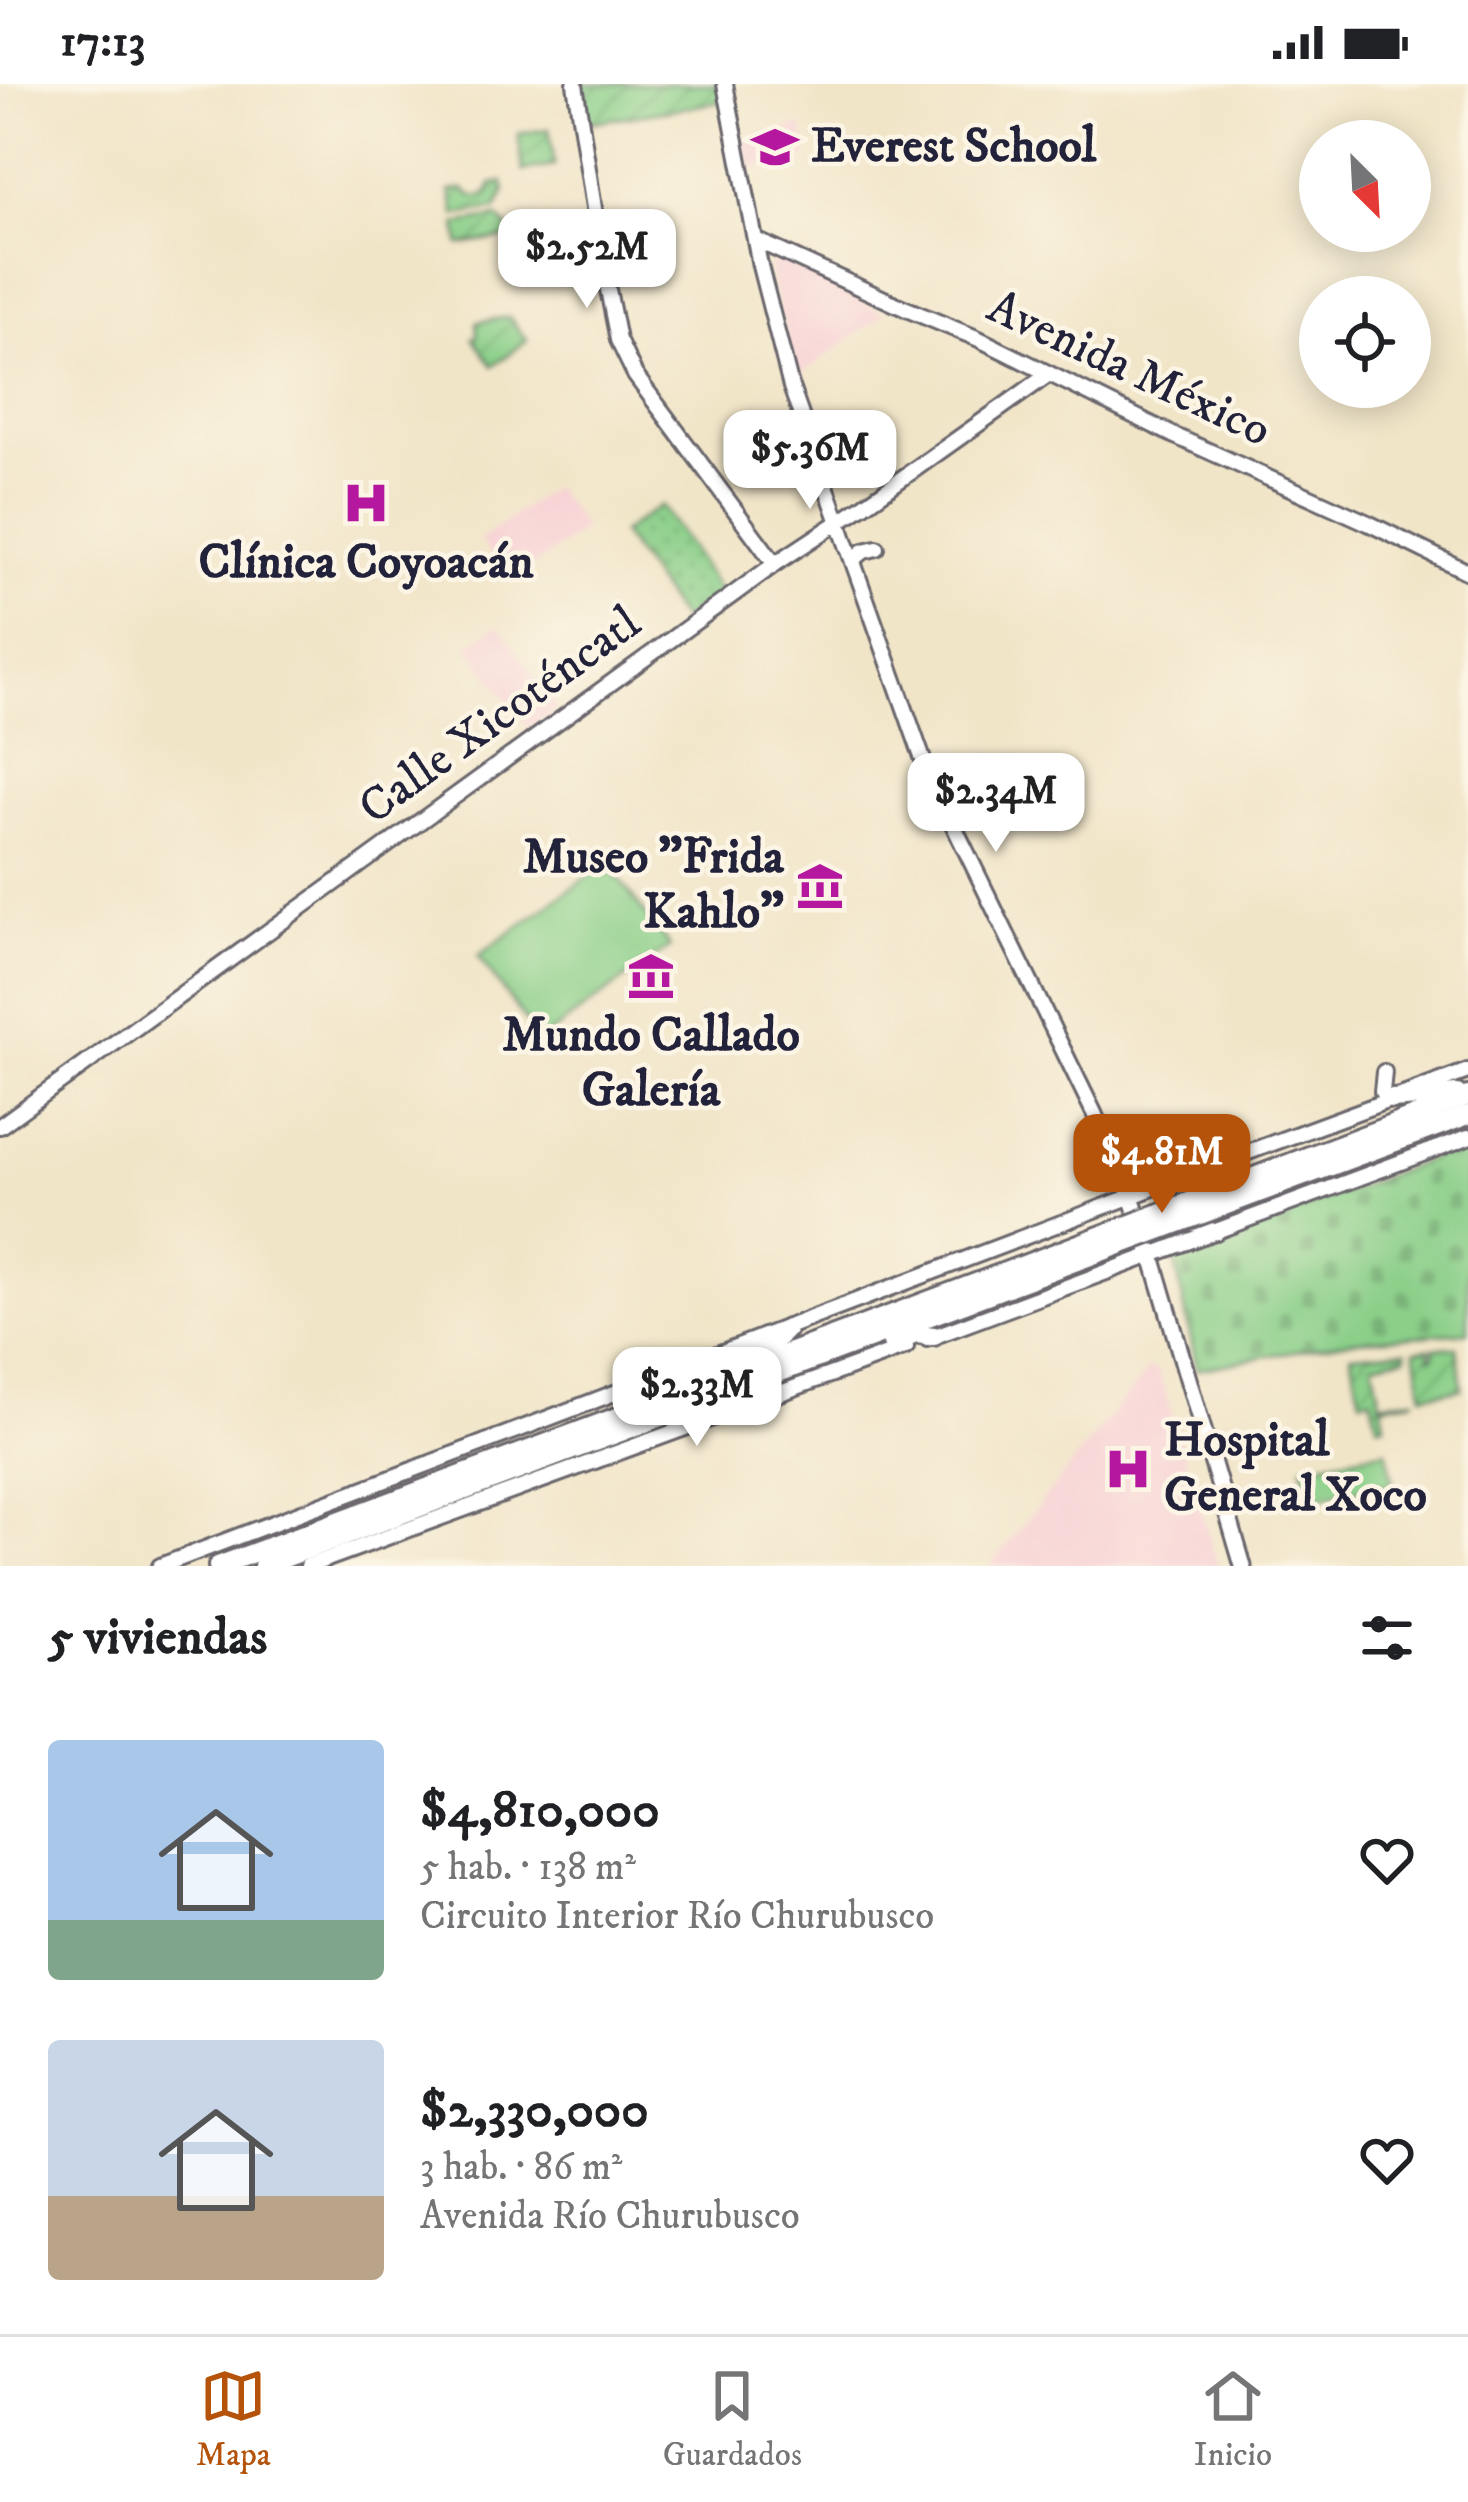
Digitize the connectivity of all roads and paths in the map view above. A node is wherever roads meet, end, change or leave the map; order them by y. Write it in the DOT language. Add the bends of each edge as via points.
graph roads {
  1 [pos="575,84"];
  2 [pos="725,84"];
  3 [pos="755,235"];
  4 [pos="1048,374"];
  5 [pos="839,522"];
  6 [pos="877,548"];
  7 [pos="854,560"];
  8 [pos="775,564"];
  9 [pos="1468,572"];
  10 [pos="1468,1071"];
  11 [pos="1384,1072"];
  12 [pos="1468,1095"];
  13 [pos="1392,1100"];
  14 [pos="1468,1114"];
  15 [pos="0,1126"];
  16 [pos="1468,1137"];
  17 [pos="1198,1171"];
  18 [pos="1286,1174"];
  19 [pos="1132,1197"];
  20 [pos="1216,1232"];
  21 [pos="1152,1256"];
  22 [pos="994,1284"];
  23 [pos="787,1329"];
  24 [pos="934,1336"];
  25 [pos="818,1358"];
  26 [pos="721,1378"];
  27 [pos="160,1566"];
  28 [pos="218,1566"];
  29 [pos="262,1566"];
  30 [pos="308,1566"];
  31 [pos="1243,1566"];
  1 -- 8 [label="street" via="618,340 635,375"];
  2 -- 3 [label="street"];
  3 -- 4 [label="street, Avenida México"];
  3 -- 5 [label="street" via="791,387"];
  4 -- 5 [label="street, Calle Xicoténcatl"];
  4 -- 9 [label="street, Avenida México"];
  5 -- 7 [label="street"];
  5 -- 8 [label="street, Calle Xicoténcatl"];
  6 -- 7 [label="street"];
  7 -- 19 [label="street" via="927,770"];
  8 -- 15 [label="street, Calle Xicoténcatl"];
  10 -- 13 [label="street"];
  11 -- 13 [label="street" via="1382,1092"];
  12 -- 13 [label="highway"];
  12 -- 18 [label="highway"];
  13 -- 17 [label="street"];
  14 -- 18 [label="highway"];
  16 -- 20 [label="street"];
  17 -- 19 [label="street"];
  17 -- 20 [label="street" via="1185,1206 1195,1224"];
  18 -- 22 [label="highway, bridge"];
  19 -- 21 [label="main road"];
  19 -- 23 [label="street"];
  20 -- 21 [label="street"];
  21 -- 24 [label="street"];
  21 -- 31 [label="main road"];
  22 -- 25 [label="highway"];
  22 -- 26 [label="highway"];
  23 -- 26 [label="highway"];
  23 -- 27 [label="street"];
  24 -- 25 [label="highway"];
  24 -- 30 [label="street"];
  25 -- 29 [label="highway"];
  26 -- 28 [label="highway"];
}
